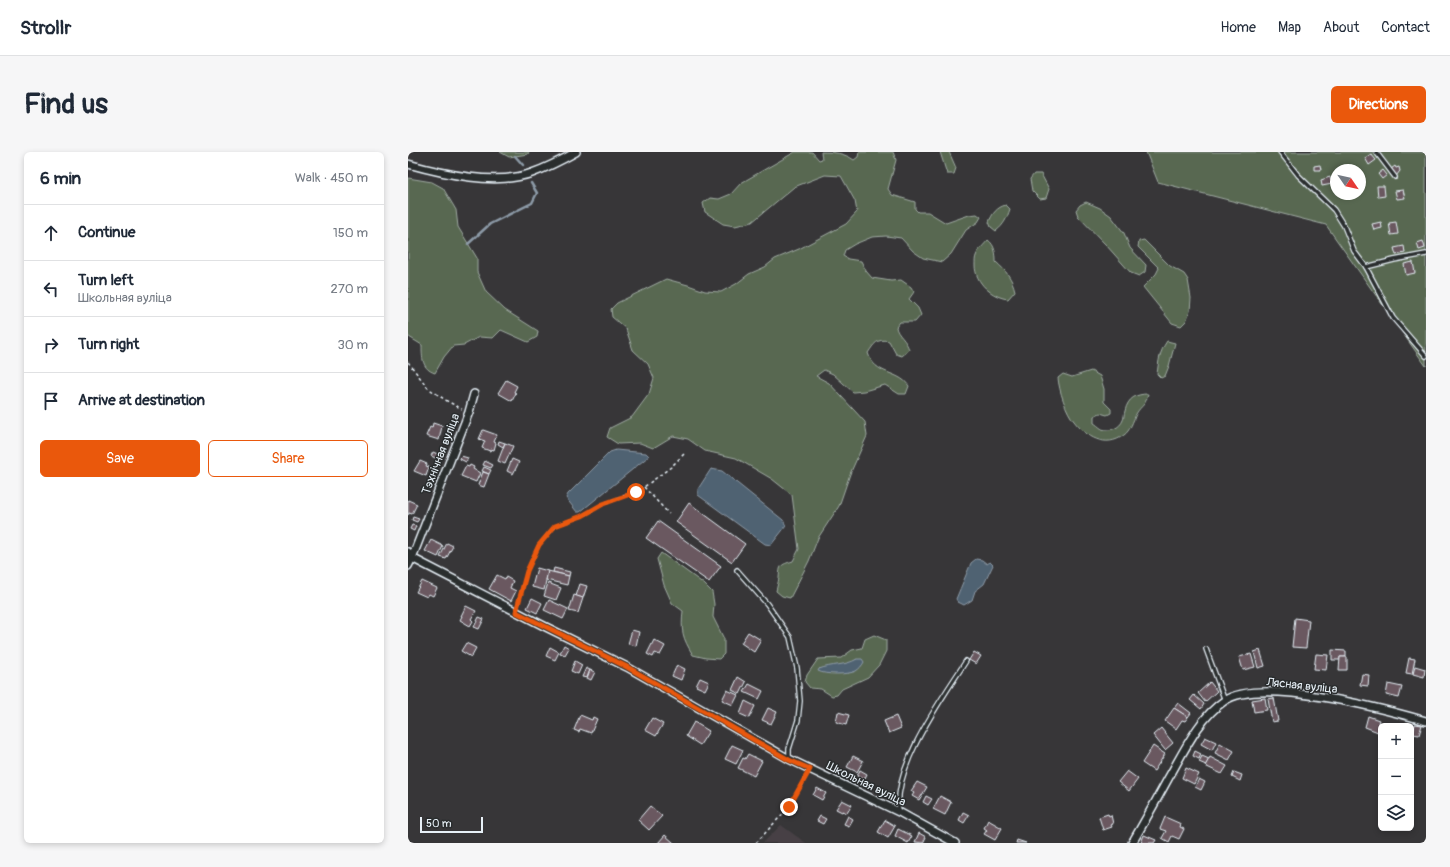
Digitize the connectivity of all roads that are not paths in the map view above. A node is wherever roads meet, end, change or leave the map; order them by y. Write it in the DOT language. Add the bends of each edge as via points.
graph roads {
  1 [pos="576,152"];
  2 [pos="1280,152"];
  3 [pos="1376,152"];
  4 [pos="408,164"];
  5 [pos="1395,176"];
  6 [pos="1426,254"];
  7 [pos="1366,267"];
  8 [pos="1425,353"];
  9 [pos="474,394"];
  10 [pos="410,555"];
  11 [pos="408,566"];
  12 [pos="737,570"];
  13 [pos="1206,649"];
  14 [pos="966,661"];
  15 [pos="1225,701"];
  16 [pos="1426,721"];
  17 [pos="789,760"];
  18 [pos="899,812"];
  19 [pos="955,843"];
  20 [pos="1132,843"];
  1 -- 4 [label="street" via="531,174 499,179 441,173"];
  2 -- 7 [label="lane" via="1298,175 1334,210 1354,251"];
  3 -- 5 [label="lane"];
  6 -- 7 [label="lane"];
  7 -- 8 [label="lane" via="1393,318"];
  9 -- 10 [label="street, Тэхнічная вуліца" via="469,412"];
  10 -- 11 [label="street, Тэхнічная вуліца"];
  10 -- 17 [label="street, Школьная вуліца" via="516,612 627,667"];
  12 -- 17 [label="lane" via="767,604 790,637 797,668 800,701"];
  13 -- 15 [label="lane"];
  14 -- 18 [label="lane" via="925,725 909,761 898,802"];
  15 -- 16 [label="street, Лясная вуліца" via="1245,693 1274,692 1330,698"];
  15 -- 20 [label="street, Лясная вуліца" via="1205,719 1190,739"];
  17 -- 18 [label="street, Школьная вуліца"];
  18 -- 19 [label="street, Школьная вуліца"];
}
